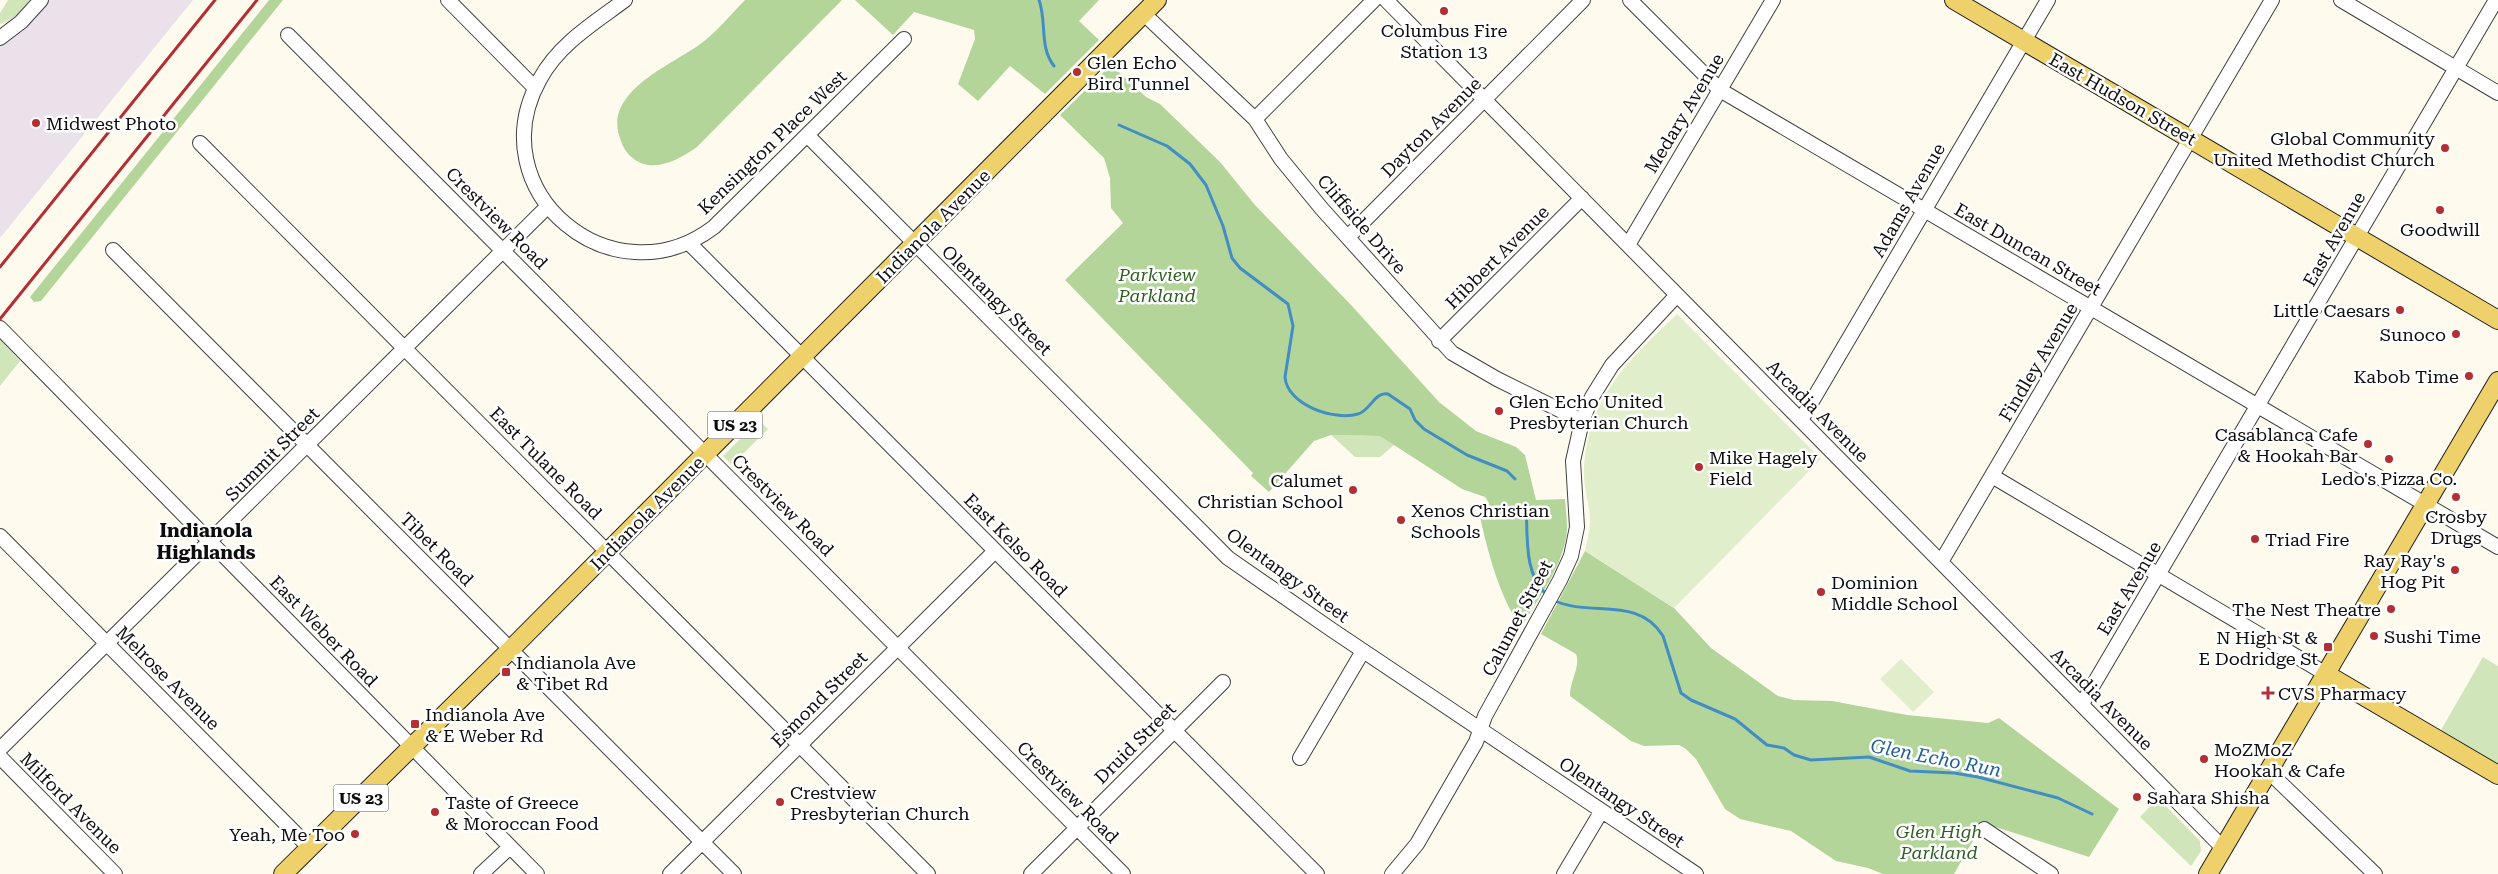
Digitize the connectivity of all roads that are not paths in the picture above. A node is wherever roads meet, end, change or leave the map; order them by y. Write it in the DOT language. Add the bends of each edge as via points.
graph roads {
  1 [pos="41,0"];
  2 [pos="448,0"];
  3 [pos="625,0"];
  4 [pos="1157,0"];
  5 [pos="1374,0"];
  6 [pos="1386,0"];
  7 [pos="1583,0"];
  8 [pos="1630,0"];
  9 [pos="1773,0"];
  10 [pos="1954,0"];
  11 [pos="2048,0"];
  12 [pos="2272,0"];
  13 [pos="2341,0"];
  14 [pos="2496,0"];
  15 [pos="1144,13"];
  16 [pos="21,22"];
  17 [pos="0,28"];
  18 [pos="288,35"];
  19 [pos="0,38"];
  20 [pos="904,38"];
  21 [pos="2024,41"];
  22 [pos="2456,68"];
  23 [pos="535,88"];
  24 [pos="1720,90"];
  25 [pos="2498,93"];
  26 [pos="1484,100"];
  27 [pos="1255,119"];
  28 [pos="807,135"];
  29 [pos="2191,139"];
  30 [pos="200,143"];
  31 [pos="1582,198"];
  32 [pos="547,207"];
  33 [pos="1924,210"];
  34 [pos="2357,236"];
  35 [pos="1348,237"];
  36 [pos="689,243"];
  37 [pos="915,244"];
  38 [pos="1628,245"];
  39 [pos="113,250"];
  40 [pos="504,252"];
  41 [pos="1677,295"];
  42 [pos="2092,308"];
  43 [pos="2498,320"];
  44 [pos="0,328"];
  45 [pos="1439,341"];
  46 [pos="405,349"];
  47 [pos="802,357"];
  48 [pos="2498,381"];
  49 [pos="2258,406"];
  50 [pos="1801,420"];
  51 [pos="1582,421"];
  52 [pos="308,445"];
  53 [pos="706,454"];
  54 [pos="1992,476"];
  55 [pos="2426,504"];
  56 [pos="0,536"];
  57 [pos="210,542"];
  58 [pos="2498,547"];
  59 [pos="996,551"];
  60 [pos="608,552"];
  61 [pos="1941,562"];
  62 [pos="2159,575"];
  63 [pos="107,643"];
  64 [pos="898,648"];
  65 [pos="511,649"];
  66 [pos="1363,651"];
  67 [pos="2326,674"];
  68 [pos="1223,682"];
  69 [pos="2082,704"];
  70 [pos="1480,730"];
  71 [pos="1174,731"];
  72 [pos="800,745"];
  73 [pos="412,748"];
  74 [pos="0,749"];
  75 [pos="0,757"];
  76 [pos="1300,758"];
  77 [pos="2268,771"];
  78 [pos="2498,776"];
  79 [pos="1601,812"];
  80 [pos="1077,828"];
  81 [pos="1984,829"];
  82 [pos="702,842"];
  83 [pos="510,847"];
  84 [pos="310,848"];
  85 [pos="2223,848"];
  86 [pos="115,874"];
  87 [pos="283,874"];
  88 [pos="481,874"];
  89 [pos="537,874"];
  90 [pos="670,874"];
  91 [pos="734,874"];
  92 [pos="928,874"];
  93 [pos="1031,874"];
  94 [pos="1123,874"];
  95 [pos="1317,874"];
  96 [pos="1392,874"];
  97 [pos="1564,874"];
  98 [pos="1696,874"];
  99 [pos="2051,874"];
  100 [pos="2208,874"];
  101 [pos="2375,874"];
  1 -- 16 [label="street"];
  2 -- 23 [label="street"];
  3 -- 23 [label="street, Kensington Place West" via="568,44"];
  4 -- 15 [label="main road, Indianola Avenue / US 23"];
  5 -- 27 [label="street"];
  6 -- 26 [label="street, Arcadia Avenue"];
  7 -- 26 [label="street, Dayton Avenue"];
  8 -- 24 [label="street, East Duncan Street"];
  9 -- 24 [label="street, Medary Avenue"];
  10 -- 21 [label="main road, East Hudson Street"];
  11 -- 21 [label="street, Adams Avenue"];
  12 -- 29 [label="street, Findley Avenue"];
  13 -- 22 [label="street"];
  14 -- 22 [label="street, East Avenue"];
  15 -- 27 [label="street, Cliffside Drive"];
  15 -- 37 [label="main road, Indianola Avenue / US 23"];
  16 -- 17 [label="street"];
  16 -- 19 [label="street"];
  18 -- 40 [label="street, Crestview Road"];
  20 -- 28 [label="street, Kensington Place West"];
  21 -- 29 [label="main road, East Hudson Street"];
  21 -- 33 [label="street, Adams Avenue"];
  22 -- 25 [label="street"];
  22 -- 34 [label="street, East Avenue"];
  23 -- 32 [label="street, Kensington Place West" via="527,117 525,149 532,179"];
  24 -- 33 [label="street, East Duncan Street"];
  24 -- 38 [label="street, Medary Avenue"];
  26 -- 31 [label="street, Arcadia Avenue"];
  26 -- 35 [label="street, Dayton Avenue"];
  27 -- 35 [label="street, Cliffside Drive" via="1281,158"];
  28 -- 36 [label="street, Kensington Place West" via="722,220"];
  28 -- 37 [label="street, Olentangy Street"];
  29 -- 34 [label="main road, East Hudson Street"];
  29 -- 42 [label="street, Findley Avenue"];
  30 -- 46 [label="street, East Tulane Road"];
  31 -- 38 [label="street, Arcadia Avenue"];
  31 -- 45 [label="street, Hibbert Avenue"];
  32 -- 36 [label="street, Kensington Place West" via="570,229 602,246 642,253"];
  32 -- 40 [label="street, Summit Street"];
  33 -- 42 [label="street, East Duncan Street"];
  33 -- 50 [label="street, Adams Avenue"];
  34 -- 43 [label="main road, East Hudson Street"];
  34 -- 49 [label="street, East Avenue"];
  35 -- 45 [label="street, Cliffside Drive"];
  36 -- 47 [label="street, East Kelso Road"];
  37 -- 47 [label="main road, Indianola Avenue / US 23"];
  37 -- 66 [label="street, Olentangy Street" via="1212,543 1246,572"];
  38 -- 41 [label="street, Arcadia Avenue"];
  39 -- 52 [label="street, Tibet Road"];
  40 -- 46 [label="street, Summit Street"];
  40 -- 53 [label="street, Crestview Road"];
  41 -- 50 [label="street, Arcadia Avenue"];
  41 -- 51 [label="street, Calumet Street" via="1612,365 1592,397"];
  42 -- 49 [label="street, East Duncan Street"];
  42 -- 54 [label="street, Findley Avenue"];
  44 -- 57 [label="street, East Weber Road"];
  45 -- 51 [label="street, Cliffside Drive" via="1466,363"];
  46 -- 52 [label="street, Summit Street"];
  46 -- 60 [label="street, East Tulane Road"];
  47 -- 53 [label="main road, Indianola Avenue / US 23"];
  47 -- 59 [label="street, East Kelso Road"];
  48 -- 55 [label="main road"];
  49 -- 55 [label="street, East Duncan Street"];
  49 -- 62 [label="street, East Avenue"];
  50 -- 61 [label="street, Arcadia Avenue"];
  51 -- 70 [label="street, Calumet Street" via="1573,461 1577,516 1575,540 1564,572"];
  52 -- 57 [label="street, Summit Street"];
  52 -- 65 [label="street, Tibet Road"];
  53 -- 60 [label="main road, Indianola Avenue / US 23"];
  53 -- 64 [label="street, Crestview Road"];
  54 -- 61 [label="street, Findley Avenue"];
  54 -- 62 [label="street"];
  55 -- 58 [label="street, East Duncan Street"];
  55 -- 67 [label="main road"];
  56 -- 63 [label="street, Melrose Avenue"];
  57 -- 63 [label="street, Summit Street"];
  57 -- 73 [label="street, East Weber Road"];
  59 -- 64 [label="street, Esmond Street"];
  59 -- 71 [label="street, East Kelso Road"];
  60 -- 65 [label="main road, Indianola Avenue / US 23"];
  60 -- 72 [label="street, East Tulane Road"];
  61 -- 69 [label="street, Arcadia Avenue"];
  62 -- 67 [label="street"];
  62 -- 69 [label="street, East Avenue"];
  63 -- 74 [label="street, Summit Street"];
  63 -- 84 [label="street, Melrose Avenue"];
  64 -- 72 [label="street, Esmond Street"];
  64 -- 80 [label="street, Crestview Road"];
  65 -- 73 [label="main road, Indianola Avenue / US 23"];
  65 -- 82 [label="street, Tibet Road"];
  66 -- 70 [label="street, Olentangy Street"];
  66 -- 76 [label="street"];
  67 -- 77 [label="main road"];
  67 -- 78 [label="main road"];
  68 -- 71 [label="street, Druid Street"];
  69 -- 85 [label="street, Arcadia Avenue"];
  70 -- 79 [label="street, Olentangy Street"];
  70 -- 96 [label="street, Calumet Street" via="1417,844"];
  71 -- 80 [label="street, Druid Street"];
  71 -- 95 [label="street, East Kelso Road"];
  72 -- 82 [label="street, Esmond Street"];
  72 -- 92 [label="street, East Tulane Road"];
  73 -- 83 [label="street, East Weber Road"];
  73 -- 84 [label="main road, Indianola Avenue / US 23"];
  75 -- 86 [label="street, Milford Avenue"];
  77 -- 85 [label="main road"];
  77 -- 101 [label="street"];
  79 -- 97 [label="street"];
  79 -- 98 [label="street, Olentangy Street"];
  80 -- 93 [label="street, Druid Street"];
  80 -- 94 [label="street, Crestview Road"];
  81 -- 99 [label="street"];
  82 -- 90 [label="street, Esmond Street"];
  82 -- 91 [label="street, Tibet Road"];
  83 -- 88 [label="street"];
  83 -- 89 [label="street, East Weber Road"];
  84 -- 87 [label="main road, Indianola Avenue / US 23"];
  85 -- 100 [label="main road"];
}
